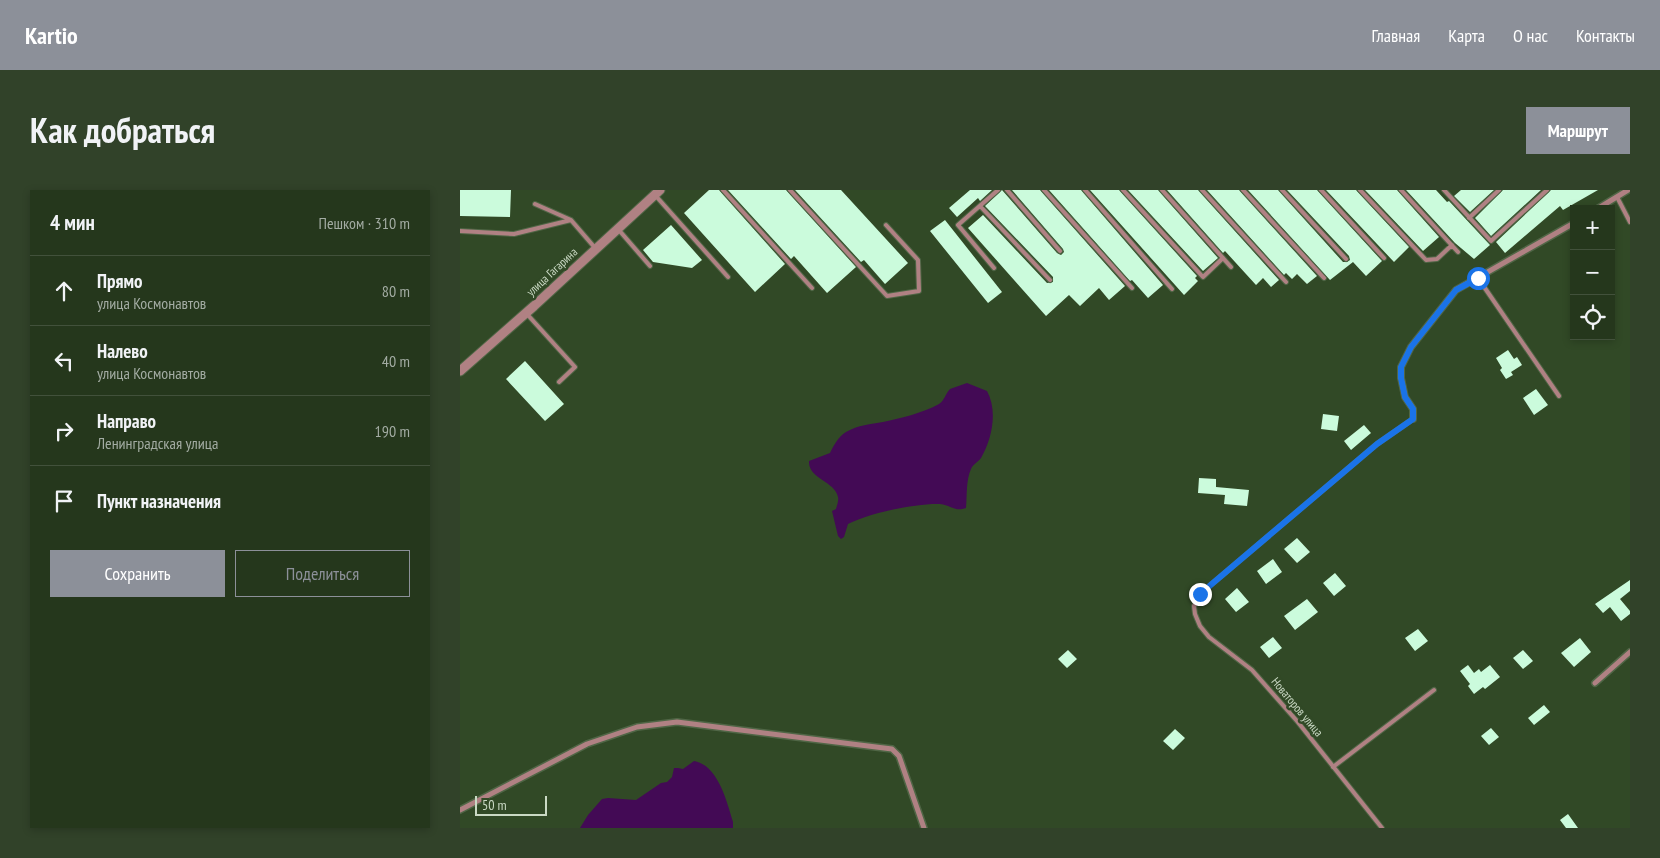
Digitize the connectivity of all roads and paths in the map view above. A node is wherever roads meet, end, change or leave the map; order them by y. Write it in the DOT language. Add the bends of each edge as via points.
graph roads {
  1 [pos="723,190"];
  2 [pos="790,190"];
  3 [pos="998,190"];
  4 [pos="1007,190"];
  5 [pos="1044,190"];
  6 [pos="1086,190"];
  7 [pos="1123,190"];
  8 [pos="1162,190"];
  9 [pos="1202,190"];
  10 [pos="1243,190"];
  11 [pos="1282,190"];
  12 [pos="1321,190"];
  13 [pos="1360,190"];
  14 [pos="1401,190"];
  15 [pos="1444,190"];
  16 [pos="1454,190"];
  17 [pos="1499,190"];
  18 [pos="1547,190"];
  19 [pos="1628,190"];
  20 [pos="658,192"];
  21 [pos="1449,195"];
  22 [pos="1617,197"];
  23 [pos="535,204"];
  24 [pos="1604,205"];
  25 [pos="980,206"];
  26 [pos="1469,218"];
  27 [pos="571,220"];
  28 [pos="1630,222"];
  29 [pos="886,225"];
  30 [pos="1570,225"];
  31 [pos="618,229"];
  32 [pos="460,231"];
  33 [pos="1452,245"];
  34 [pos="596,249"];
  35 [pos="1060,251"];
  36 [pos="1458,252"];
  37 [pos="1223,258"];
  38 [pos="1384,258"];
  39 [pos="1346,259"];
  40 [pos="650,266"];
  41 [pos="1231,267"];
  42 [pos="994,268"];
  43 [pos="728,277"];
  44 [pos="1324,278"];
  45 [pos="1478,278"];
  46 [pos="1050,280"];
  47 [pos="1286,282"];
  48 [pos="812,288"];
  49 [pos="1132,288"];
  50 [pos="1172,289"];
  51 [pos="526,313"];
  52 [pos="460,371"];
  53 [pos="559,382"];
  54 [pos="1559,396"];
  55 [pos="1413,419"];
  56 [pos="1630,652"];
  57 [pos="1595,682"];
  58 [pos="1434,690"];
  59 [pos="1333,767"];
  60 [pos="460,810"];
  61 [pos="924,828"];
  62 [pos="1382,828"];
  1 -- 48 [label="lane"];
  2 -- 29 [label="lane" via="887,296 919,291 918,260"];
  3 -- 25 [label="lane"];
  4 -- 35 [label="lane"];
  5 -- 49 [label="lane"];
  6 -- 50 [label="lane"];
  7 -- 37 [label="lane" via="1203,277"];
  8 -- 37 [label="lane"];
  9 -- 47 [label="lane"];
  10 -- 44 [label="lane"];
  11 -- 39 [label="lane"];
  12 -- 38 [label="lane"];
  13 -- 33 [label="lane" via="1426,260 1437,259"];
  14 -- 33 [label="lane"];
  15 -- 21 [label="lane"];
  16 -- 21 [label="lane"];
  17 -- 26 [label="lane"];
  18 -- 26 [label="lane" via="1490,241"];
  19 -- 22 [label="street"];
  20 -- 31 [label="street, улица Гагарина"];
  20 -- 43 [label="lane"];
  21 -- 26 [label="lane"];
  22 -- 24 [label="street"];
  22 -- 28 [label="lane"];
  23 -- 27 [label="lane"];
  25 -- 42 [label="lane" via="958,225"];
  25 -- 46 [label="lane"];
  27 -- 32 [label="lane" via="514,234"];
  27 -- 34 [label="lane"];
  30 -- 45 [label="street"];
  31 -- 34 [label="street, улица Гагарина"];
  31 -- 40 [label="lane"];
  33 -- 36 [label="lane"];
  34 -- 51 [label="street, улица Гагарина"];
  37 -- 41 [label="lane"];
  45 -- 54 [label="lane"];
  45 -- 55 [label="street" via="1456,290 1411,347 1401,367 1405,397 1413,409"];
  51 -- 52 [label="street, улица Гагарина"];
  51 -- 53 [label="lane" via="575,367"];
  55 -- 59 [label="lane, Новаторов улица" via="1377,444 1200,594 1194,606 1200,626 1252,670"];
  56 -- 57 [label="street"];
  58 -- 59 [label="lane"];
  59 -- 62 [label="lane, Новаторов улица"];
  60 -- 61 [label="street" via="587,744 638,727 677,722 892,749 899,756"];
}
